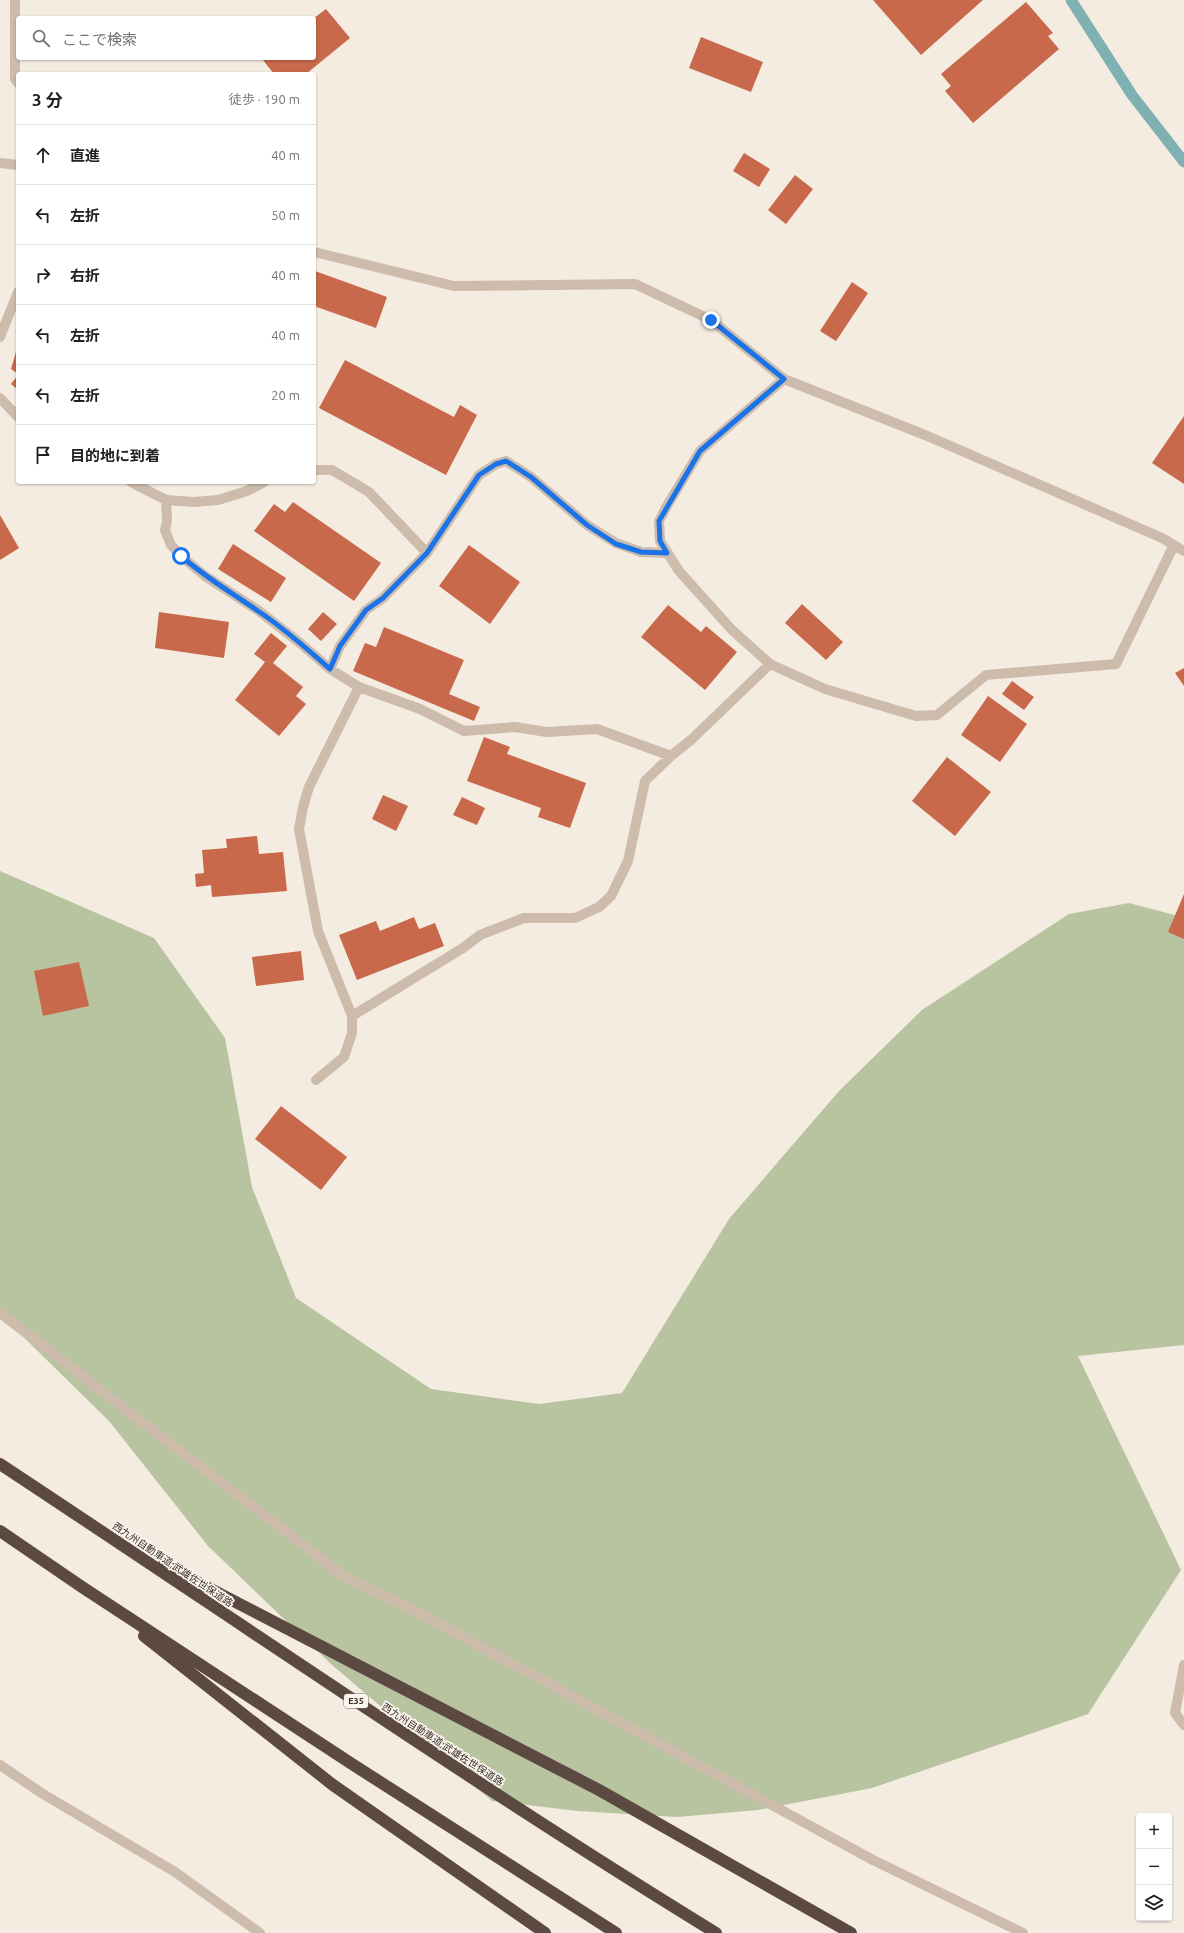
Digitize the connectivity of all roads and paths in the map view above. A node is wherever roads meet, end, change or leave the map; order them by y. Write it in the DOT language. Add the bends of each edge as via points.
graph roads {
  1 [pos="16,0"];
  2 [pos="16,80"];
  3 [pos="0,163"];
  4 [pos="16,165"];
  5 [pos="316,252"];
  6 [pos="16,297"];
  7 [pos="0,337"];
  8 [pos="784,379"];
  9 [pos="0,398"];
  10 [pos="16,415"];
  11 [pos="316,470"];
  12 [pos="135,484"];
  13 [pos="260,484"];
  14 [pos="166,500"];
  15 [pos="1174,546"];
  16 [pos="1184,551"];
  17 [pos="427,553"];
  18 [pos="667,553"];
  19 [pos="770,664"];
  20 [pos="330,669"];
  21 [pos="359,687"];
  22 [pos="671,756"];
  23 [pos="352,1016"];
  24 [pos="316,1080"];
  25 [pos="0,1313"];
  26 [pos="0,1464"];
  27 [pos="0,1531"];
  28 [pos="112,1538"];
  29 [pos="82,1587"];
  30 [pos="1184,1665"];
  31 [pos="1184,1725"];
  32 [pos="0,1764"];
  33 [pos="260,1933"];
  34 [pos="545,1933"];
  35 [pos="616,1933"];
  36 [pos="716,1933"];
  37 [pos="851,1933"];
  38 [pos="1023,1933"];
  1 -- 2 [label="street"];
  3 -- 4 [label="street"];
  5 -- 8 [label="street" via="454,286 635,284 711,320"];
  6 -- 7 [label="street"];
  8 -- 15 [label="street" via="925,435 1162,538"];
  8 -- 18 [label="street" via="700,451 659,521 660,541"];
  9 -- 10 [label="street"];
  11 -- 17 [label="street" via="332,470 369,492"];
  12 -- 14 [label="street"];
  13 -- 14 [label="street" via="218,500"];
  14 -- 20 [label="street" via="165,530 171,545 181,556 205,576 259,611"];
  15 -- 16 [label="street"];
  15 -- 19 [label="street" via="1116,664 986,675 937,715 916,716 825,689"];
  17 -- 18 [label="street" via="479,475 506,461 531,477 587,525 616,544 641,552"];
  17 -- 20 [label="street" via="383,598 366,610 340,646"];
  18 -- 19 [label="street" via="679,571 732,630"];
  19 -- 22 [label="street"];
  20 -- 21 [label="street"];
  21 -- 22 [label="street" via="420,709 464,731 515,727 547,732 597,729"];
  21 -- 23 [label="street" via="309,788 299,829 318,931"];
  22 -- 23 [label="street" via="645,781 628,861 611,896 599,907 574,918 524,918 480,935"];
  23 -- 24 [label="street" via="352,1033 344,1058"];
  25 -- 38 [label="street" via="346,1578 408,1607 873,1860"];
  26 -- 28 [label="highway, 西九州自動車道;武雄佐世保道路 / E35"];
  27 -- 29 [label="highway"];
  28 -- 36 [label="highway, 西九州自動車道;武雄佐世保道路 / E35" via="380,1717 637,1885"];
  28 -- 37 [label="highway" via="599,1790"];
  29 -- 34 [label="highway" via="333,1785"];
  29 -- 35 [label="highway"];
  30 -- 31 [label="street" via="1175,1713"];
  32 -- 33 [label="street" via="43,1794 175,1872"];
}
